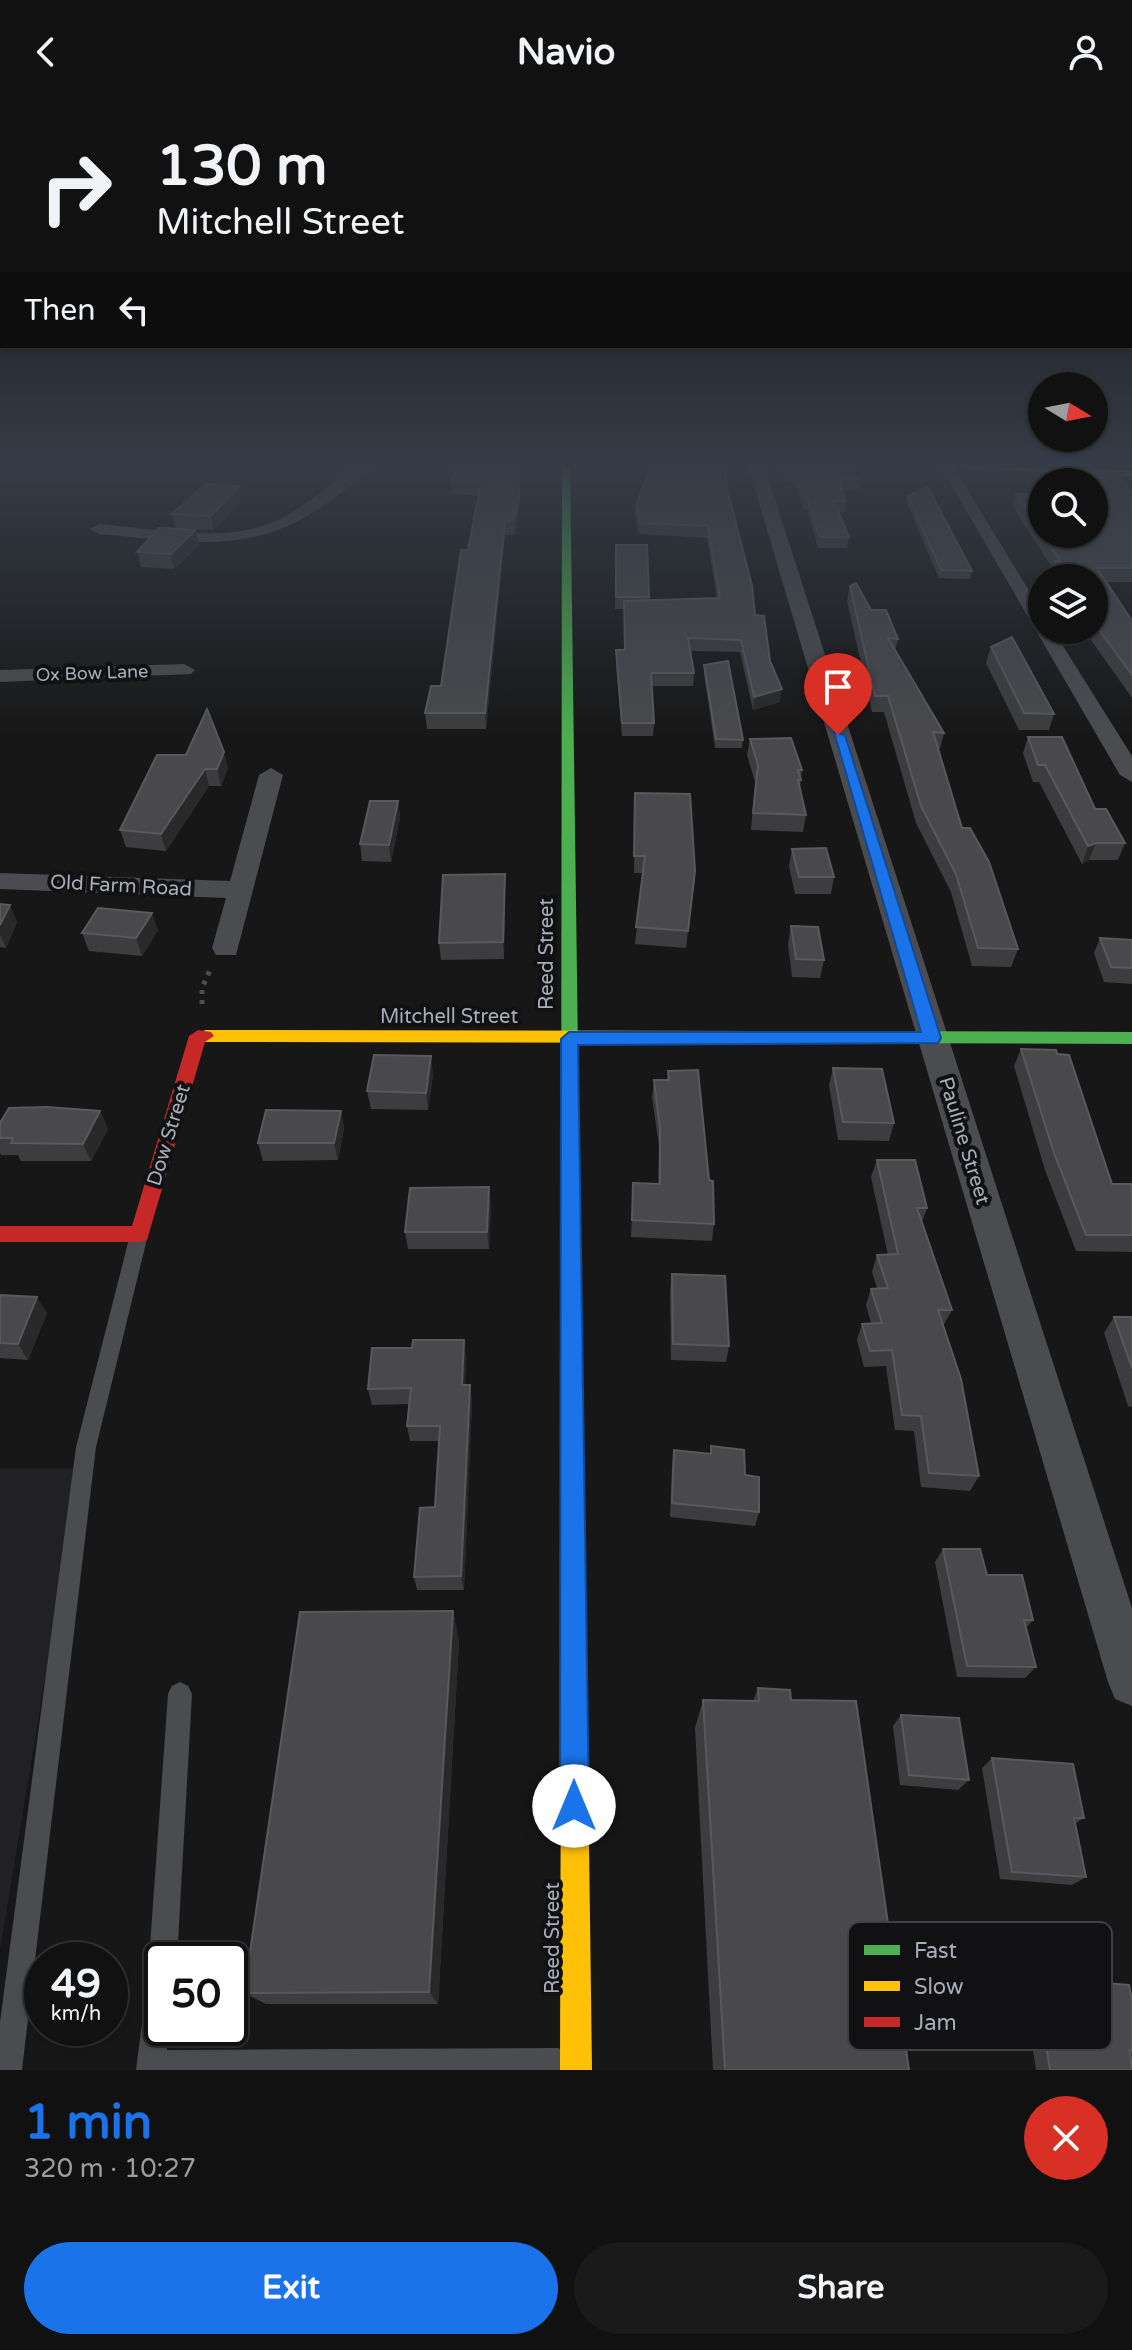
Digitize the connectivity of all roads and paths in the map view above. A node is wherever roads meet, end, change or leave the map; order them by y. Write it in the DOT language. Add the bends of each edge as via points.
graph roads {
  1 [pos="566,554"];
  2 [pos="783,554"];
  3 [pos="998,554"];
  4 [pos="1028,604"];
  5 [pos="1052,644"];
  6 [pos="184,670"];
  7 [pos="0,676"];
  8 [pos="271,775"];
  9 [pos="1132,775"];
  10 [pos="0,881"];
  11 [pos="241,890"];
  12 [pos="226,948"];
  13 [pos="198,1036"];
  14 [pos="932,1038"];
  15 [pos="1132,1038"];
  16 [pos="569,1039"];
  17 [pos="0,1234"];
  18 [pos="140,1234"];
  19 [pos="1132,1682"];
  20 [pos="180,1694"];
  21 [pos="164,1942"];
  22 [pos="154,2046"];
  23 [pos="576,2066"];
  24 [pos="151,2067"];
  25 [pos="8,2070"];
  1 -- 16 [label="main road, Reed Street"];
  2 -- 14 [label="street, Pauline Street"];
  3 -- 4 [label="street"];
  5 -- 9 [label="street"];
  6 -- 7 [label="street, Ox Bow Lane"];
  8 -- 11 [label="street"];
  10 -- 11 [label="street, Old Farm Road"];
  11 -- 12 [label="street"];
  12 -- 13 [label="path" via="202,988"];
  13 -- 16 [label="main road, Mitchell Street"];
  13 -- 18 [label="main road, Dow Street"];
  14 -- 15 [label="main road, Mitchell Street"];
  14 -- 16 [label="main road, Mitchell Street"];
  14 -- 19 [label="street, Pauline Street"];
  16 -- 23 [label="main road, Reed Street"];
  17 -- 18 [label="main road"];
  18 -- 25 [label="lane" via="86,1447"];
  20 -- 21 [label="lane"];
  22 -- 24 [label="lane"];
  23 -- 24 [label="lane"];
}
